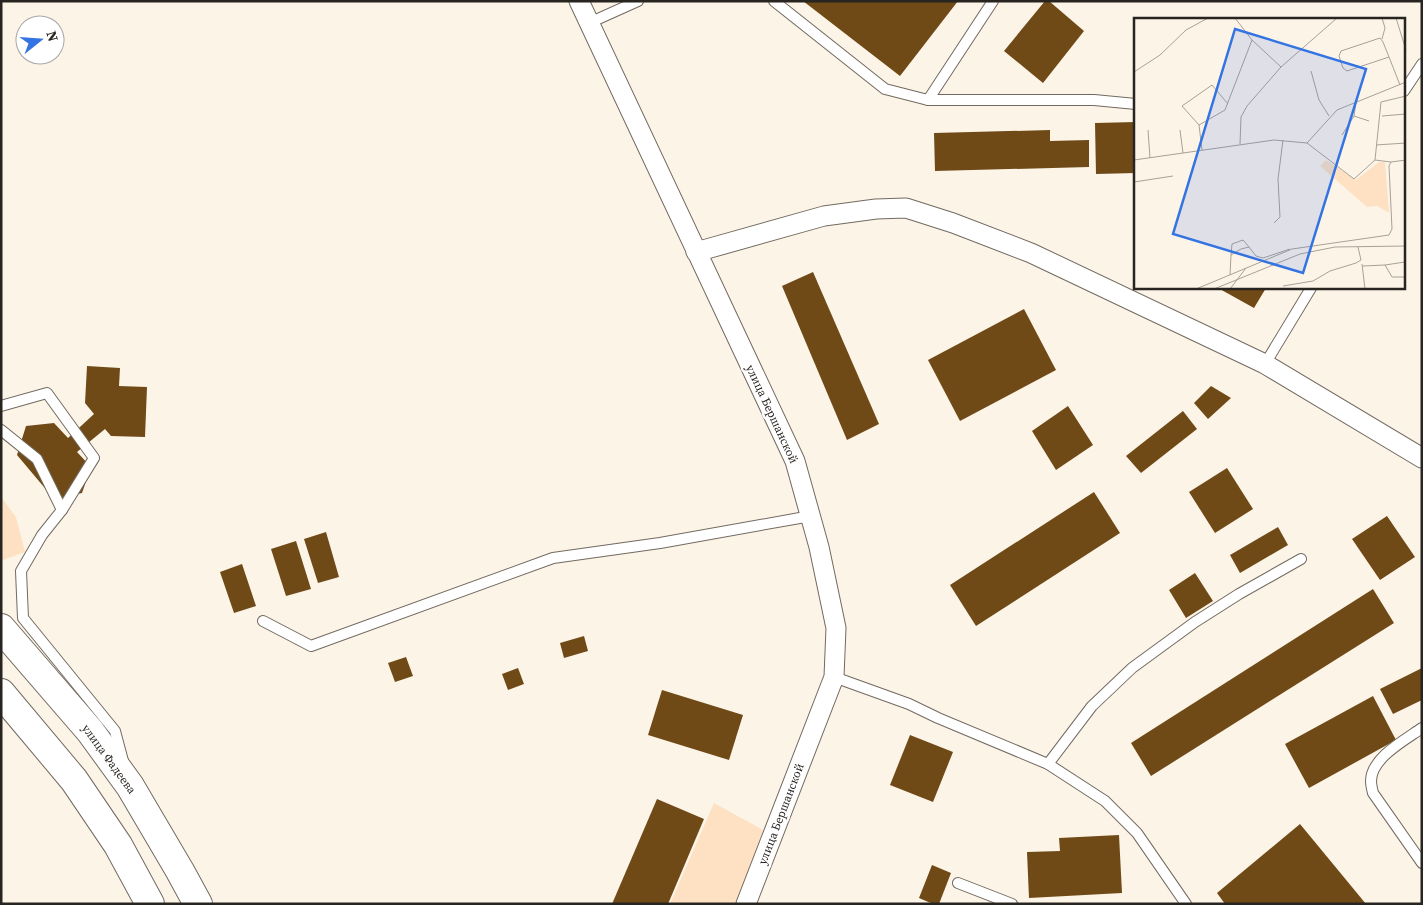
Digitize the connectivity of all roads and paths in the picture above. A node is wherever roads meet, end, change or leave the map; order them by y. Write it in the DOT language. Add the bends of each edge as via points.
graph roads {
  1 [pos="578,1"];
  2 [pos="638,1"];
  3 [pos="774,1"];
  4 [pos="993,1"];
  5 [pos="589,23"];
  6 [pos="1422,64"];
  7 [pos="1406,88"];
  8 [pos="928,100"];
  9 [pos="1134,104"];
  10 [pos="696,252"];
  11 [pos="1310,289"];
  12 [pos="1266,364"];
  13 [pos="1,406"];
  14 [pos="1,430"];
  15 [pos="1422,458"];
  16 [pos="62,510"];
  17 [pos="810,516"];
  18 [pos="1301,559"];
  19 [pos="263,621"];
  20 [pos="1,628"];
  21 [pos="834,677"];
  22 [pos="1,693"];
  23 [pos="1422,728"];
  24 [pos="1048,764"];
  25 [pos="130,786"];
  26 [pos="1422,863"];
  27 [pos="958,884"];
  28 [pos="150,904"];
  29 [pos="198,904"];
  30 [pos="746,904"];
  31 [pos="1012,904"];
  32 [pos="1186,904"];
  1 -- 5 [label="street, улица Бершанской"];
  2 -- 5 [label="lane"];
  3 -- 8 [label="lane" via="885,89"];
  4 -- 8 [label="lane"];
  5 -- 10 [label="street, улица Бершанской"];
  6 -- 7 [label="lane"];
  8 -- 9 [label="lane" via="1094,100"];
  10 -- 12 [label="street" via="824,216 906,208 1031,253"];
  10 -- 17 [label="street, улица Бершанской" via="794,461"];
  11 -- 12 [label="lane"];
  12 -- 15 [label="street"];
  13 -- 16 [label="lane" via="47,393 94,458"];
  14 -- 16 [label="lane" via="37,459"];
  16 -- 25 [label="lane" via="42,535 21,572 23,618 115,731"];
  17 -- 19 [label="lane" via="553,558 311,646"];
  17 -- 21 [label="street, улица Бершанской" via="836,628"];
  18 -- 24 [label="lane" via="1232,598 1132,668 1092,706"];
  20 -- 25 [label="main road, улица Фадеева" via="90,731"];
  21 -- 24 [label="lane" via="909,704"];
  21 -- 30 [label="street, улица Бершанской"];
  22 -- 28 [label="main road" via="74,780 118,845"];
  23 -- 26 [label="lane" via="1382,757 1373,770 1371,781 1373,793"];
  24 -- 32 [label="lane" via="1105,801 1137,833"];
  25 -- 29 [label="main road, улица Фадеева"];
  27 -- 31 [label="lane"];
}
